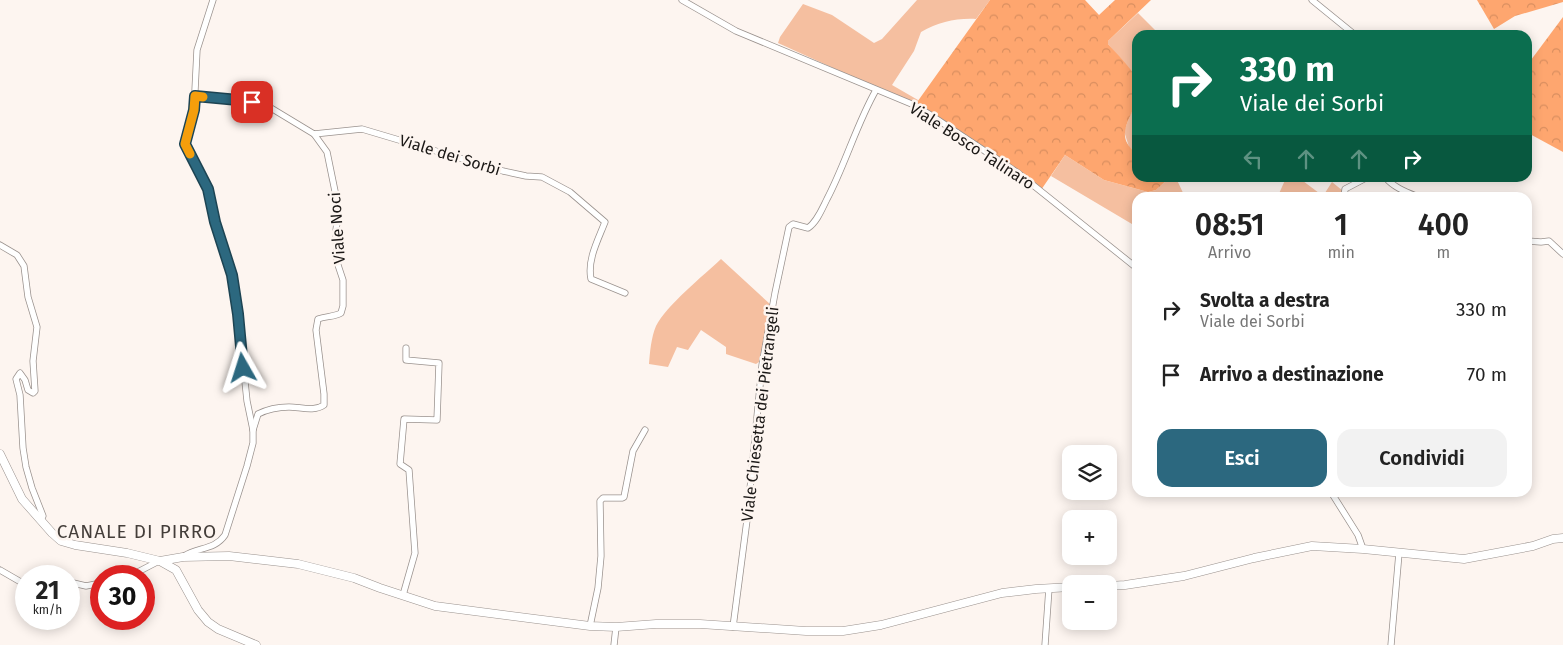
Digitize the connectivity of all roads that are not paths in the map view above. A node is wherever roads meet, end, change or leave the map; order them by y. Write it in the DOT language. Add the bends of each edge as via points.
graph roads {
  1 [pos="212,0"];
  2 [pos="682,0"];
  3 [pos="1312,0"];
  4 [pos="1349,30"];
  5 [pos="876,90"];
  6 [pos="195,96"];
  7 [pos="314,134"];
  8 [pos="1358,182"];
  9 [pos="1390,182"];
  10 [pos="1345,192"];
  11 [pos="1408,192"];
  12 [pos="1532,241"];
  13 [pos="0,245"];
  14 [pos="1563,254"];
  15 [pos="1132,264"];
  16 [pos="624,293"];
  17 [pos="406,348"];
  18 [pos="253,430"];
  19 [pos="645,430"];
  20 [pos="0,454"];
  21 [pos="1334,497"];
  22 [pos="41,520"];
  23 [pos="1563,538"];
  24 [pos="1363,549"];
  25 [pos="1399,553"];
  26 [pos="182,558"];
  27 [pos="160,561"];
  28 [pos="152,565"];
  29 [pos="0,570"];
  30 [pos="15,578"];
  31 [pos="1117,586"];
  32 [pos="1049,588"];
  33 [pos="1062,588"];
  34 [pos="403,595"];
  35 [pos="590,626"];
  36 [pos="616,627"];
  37 [pos="733,627"];
  38 [pos="256,645"];
  39 [pos="614,645"];
  40 [pos="1045,645"];
  41 [pos="1391,645"];
  1 -- 6 [label="street" via="196,50"];
  2 -- 5 [label="street, Viale Bosco Talinaro" via="736,31"];
  3 -- 4 [label="street"];
  5 -- 15 [label="street, Viale Bosco Talinaro" via="914,105 1018,173"];
  5 -- 37 [label="street, Viale Chiesetta dei Pietrangeli" via="832,190 812,225 808,228 793,224 789,227 762,365 748,520"];
  6 -- 7 [label="street" via="266,105"];
  6 -- 18 [label="street" via="185,144 208,189 232,275"];
  7 -- 16 [label="street, Viale dei Sorbi" via="362,129 503,170 542,177 570,192 605,222 595,246 589,270 591,278"];
  7 -- 18 [label="street, Viale Noci" via="327,152 338,201 337,262 343,280 340,314 318,319 316,330 324,404 311,409 266,409 258,414"];
  8 -- 10 [label="street"];
  9 -- 11 [label="street"];
  12 -- 14 [label="street" via="1549,241"];
  13 -- 22 [label="street" via="17,256 24,266 28,297 37,326 33,361 35,391 28,390 20,373 16,379 26,467 42,511"];
  17 -- 34 [label="street" via="406,360 439,363 437,420 404,419 400,464 409,470 414,553"];
  18 -- 26 [label="street" via="247,466 225,535 215,545"];
  19 -- 35 [label="street" via="633,451 624,497 600,501 601,556"];
  20 -- 22 [label="main road" via="22,499"];
  21 -- 24 [label="street"];
  22 -- 27 [label="main road" via="61,541"];
  23 -- 25 [label="main road" via="1464,560"];
  24 -- 25 [label="main road"];
  24 -- 31 [label="main road" via="1312,546 1184,576"];
  25 -- 41 [label="street"];
  26 -- 27 [label="main road"];
  26 -- 34 [label="main road" via="229,556 298,564"];
  27 -- 28 [label="street"];
  27 -- 38 [label="main road" via="176,570 208,622"];
  29 -- 30 [label="street"];
  32 -- 33 [label="main road"];
  32 -- 37 [label="main road" via="1002,593 881,625 843,631"];
  32 -- 40 [label="street"];
  34 -- 35 [label="main road" via="435,606"];
  35 -- 36 [label="main road"];
  36 -- 37 [label="main road" via="700,624"];
  36 -- 39 [label="street"];
}
